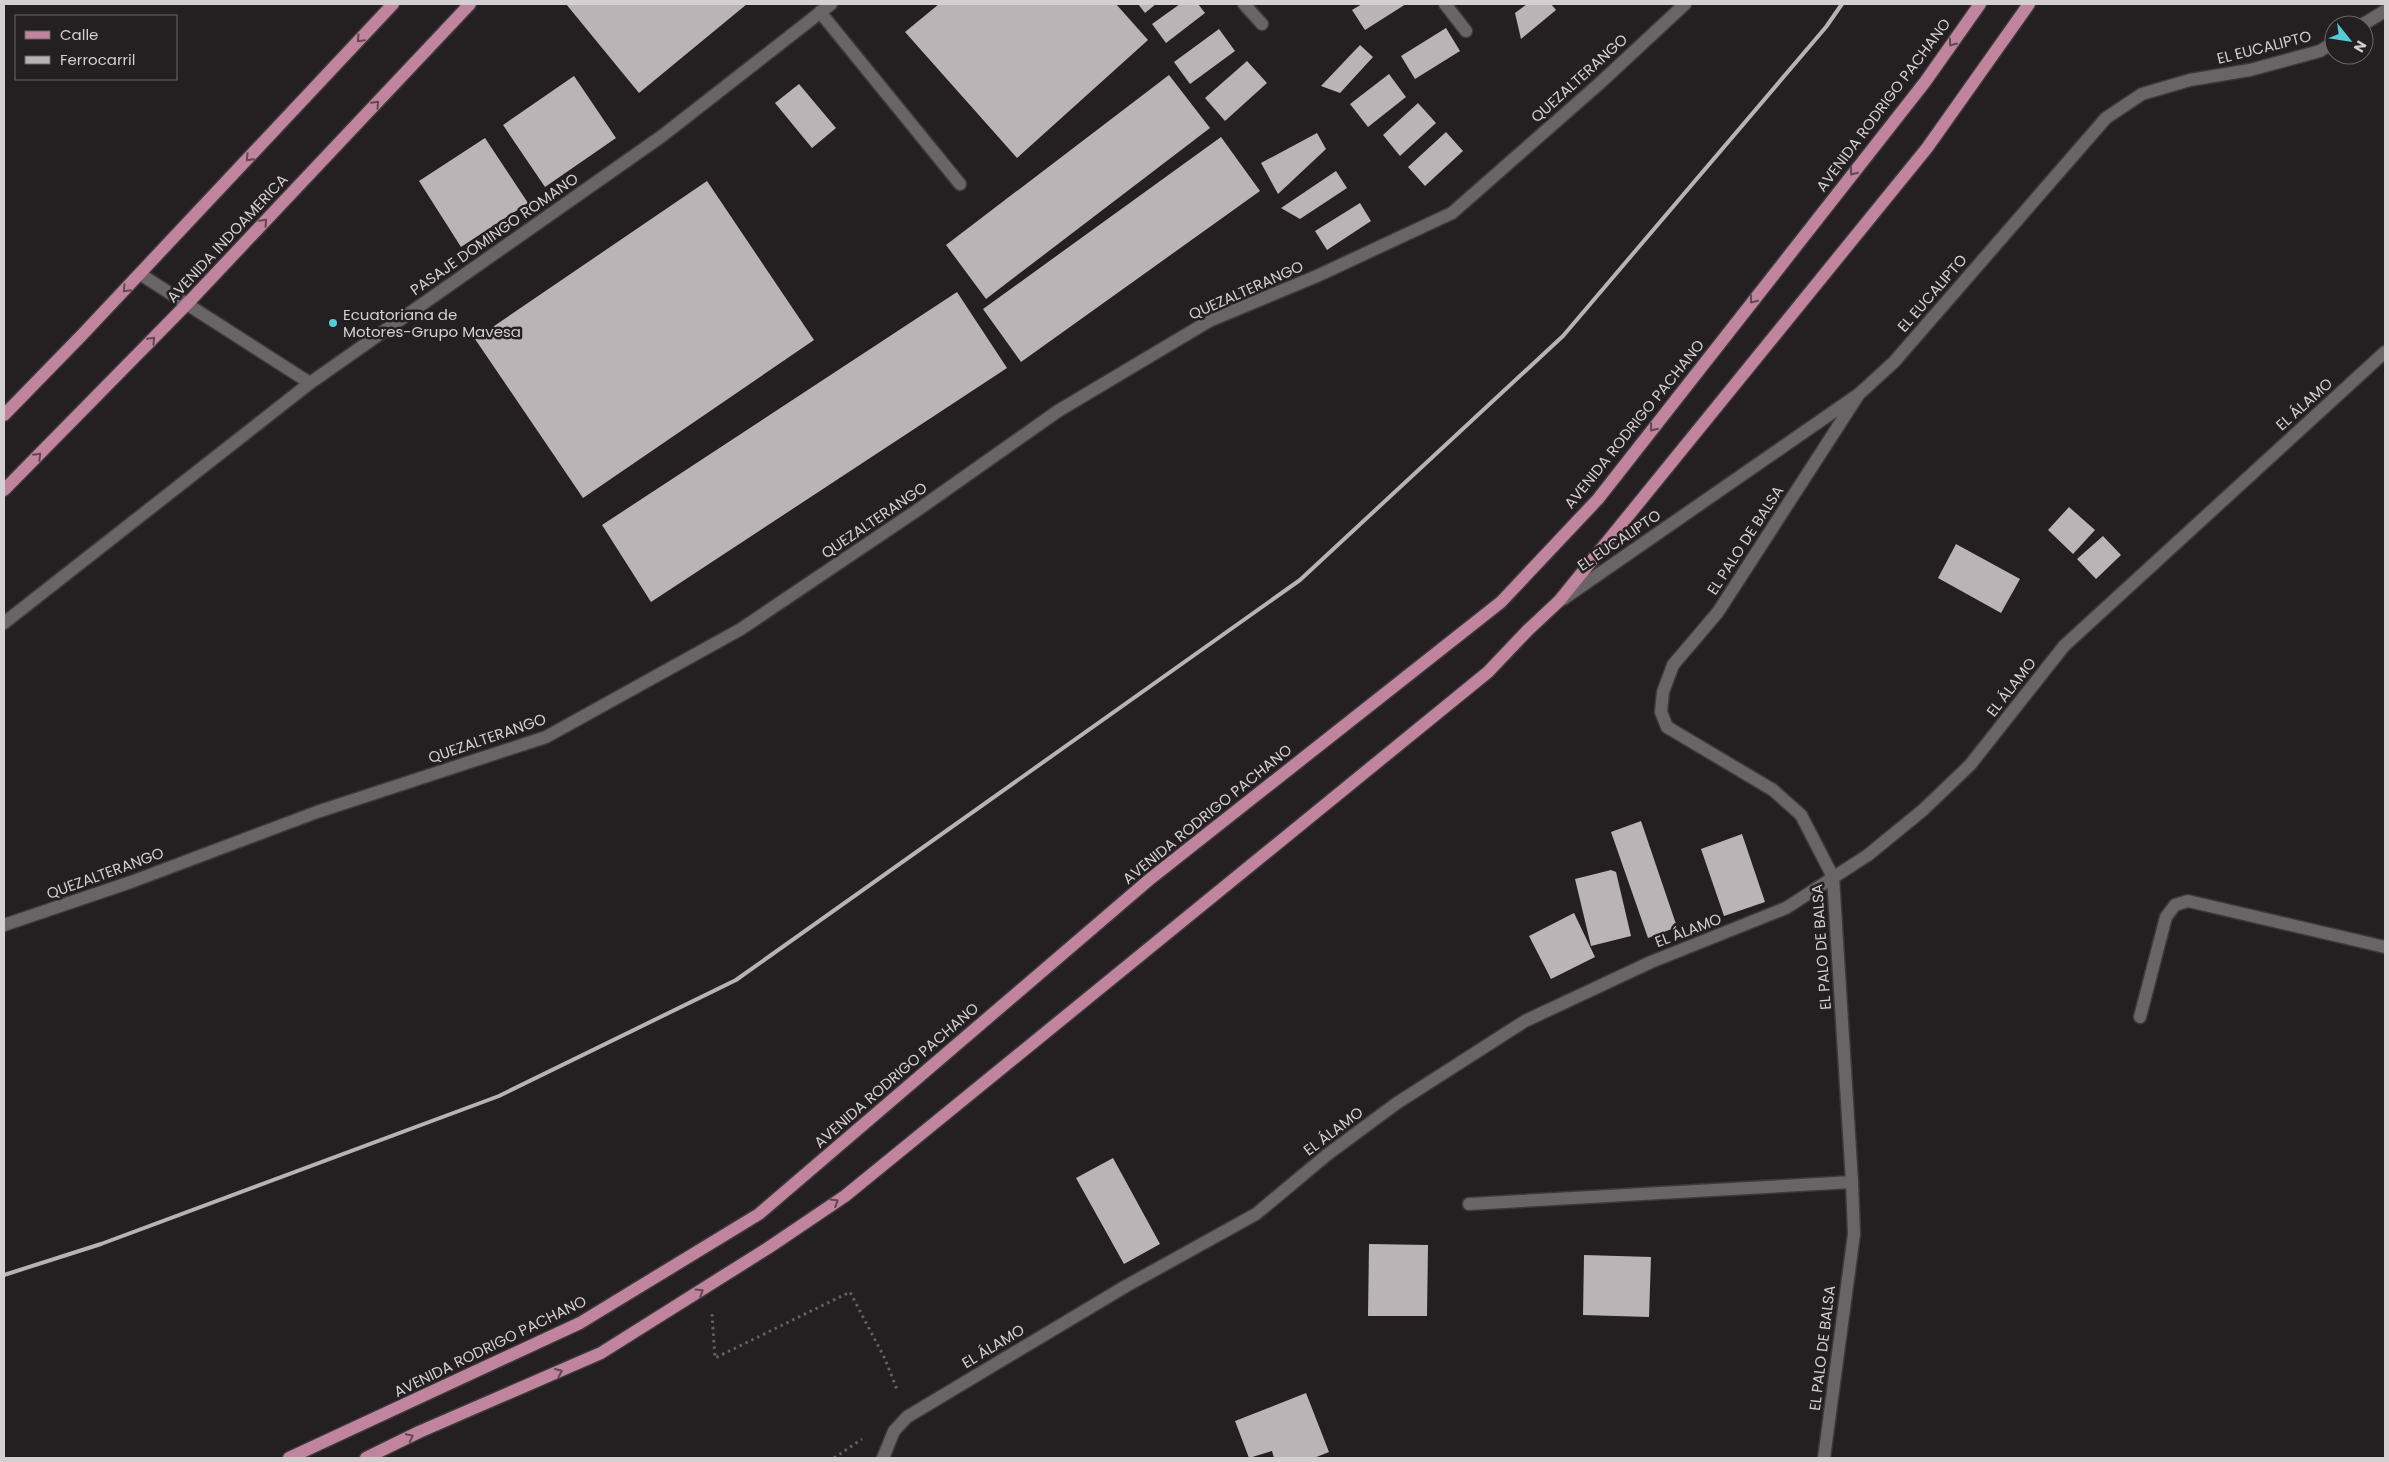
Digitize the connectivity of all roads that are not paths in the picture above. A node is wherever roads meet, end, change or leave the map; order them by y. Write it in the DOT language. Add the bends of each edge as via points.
graph roads {
  1 [pos="393,4"];
  2 [pos="470,4"];
  3 [pos="830,4"];
  4 [pos="1244,4"];
  5 [pos="1445,4"];
  6 [pos="1685,4"];
  7 [pos="1980,4"];
  8 [pos="2028,4"];
  9 [pos="2385,11"];
  10 [pos="820,12"];
  11 [pos="2374,18"];
  12 [pos="1262,24"];
  13 [pos="1466,31"];
  14 [pos="2324,48"];
  15 [pos="960,184"];
  16 [pos="140,274"];
  17 [pos="187,304"];
  18 [pos="2385,352"];
  19 [pos="310,383"];
  20 [pos="1859,394"];
  21 [pos="4,415"];
  22 [pos="4,490"];
  23 [pos="1559,601"];
  24 [pos="4,623"];
  25 [pos="1833,877"];
  26 [pos="4,925"];
  27 [pos="2385,947"];
  28 [pos="2140,1017"];
  29 [pos="1852,1182"];
  30 [pos="1469,1204"];
  31 [pos="289,1458"];
  32 [pos="366,1458"];
  33 [pos="883,1458"];
  34 [pos="1824,1458"];
  1 -- 16 [label="main road, one-way"];
  17 -- 2 [label="main road, AVENIDA INDOAMERICA, one-way"];
  3 -- 10 [label="street, PASAJE DOMINGO ROMANO"];
  4 -- 12 [label="street"];
  5 -- 13 [label="street"];
  6 -- 26 [label="street, QUEZALTERANGO" via="1452,213 1317,276 1209,321 1058,411 742,629 563,728 546,737 317,812 131,882"];
  7 -- 31 [label="main road, AVENIDA RODRIGO PACHANO, one-way" via="1924,82 1598,499 1501,602 1150,879 759,1214 580,1323"];
  8 -- 23 [label="main road" via="1927,148"];
  9 -- 11 [label="street"];
  10 -- 15 [label="street"];
  10 -- 19 [label="street, PASAJE DOMINGO ROMANO" via="662,136"];
  14 -- 20 [label="street, EL EUCALIPTO" via="2250,70 2190,80 2142,94 2106,118 1894,362"];
  16 -- 17 [label="street"];
  16 -- 21 [label="main road, one-way"];
  17 -- 19 [label="street"];
  22 -- 17 [label="main road, AVENIDA INDOAMERICA, one-way"];
  18 -- 25 [label="street, EL ÁLAMO" via="2064,646 1970,765 1923,810 1868,855"];
  19 -- 24 [label="street, PASAJE DOMINGO ROMANO"];
  20 -- 23 [label="street, EL EUCALIPTO"];
  20 -- 25 [label="street, EL PALO DE BALSA" via="1718,612 1673,664 1663,692 1661,712 1667,727 1773,790 1801,815"];
  32 -- 23 [label="main road, one-way" via="600,1353 710,1286 846,1196 1382,761 1488,672"];
  25 -- 29 [label="street, EL PALO DE BALSA"];
  25 -- 33 [label="street, EL ÁLAMO" via="1786,908 1651,962 1524,1021 1398,1103 1328,1154 1256,1214 1118,1291 907,1417 894,1431"];
  27 -- 28 [label="street" via="2188,901 2175,905 2166,917"];
  29 -- 30 [label="street"];
  29 -- 34 [label="street, EL PALO DE BALSA" via="1854,1234"];
}
